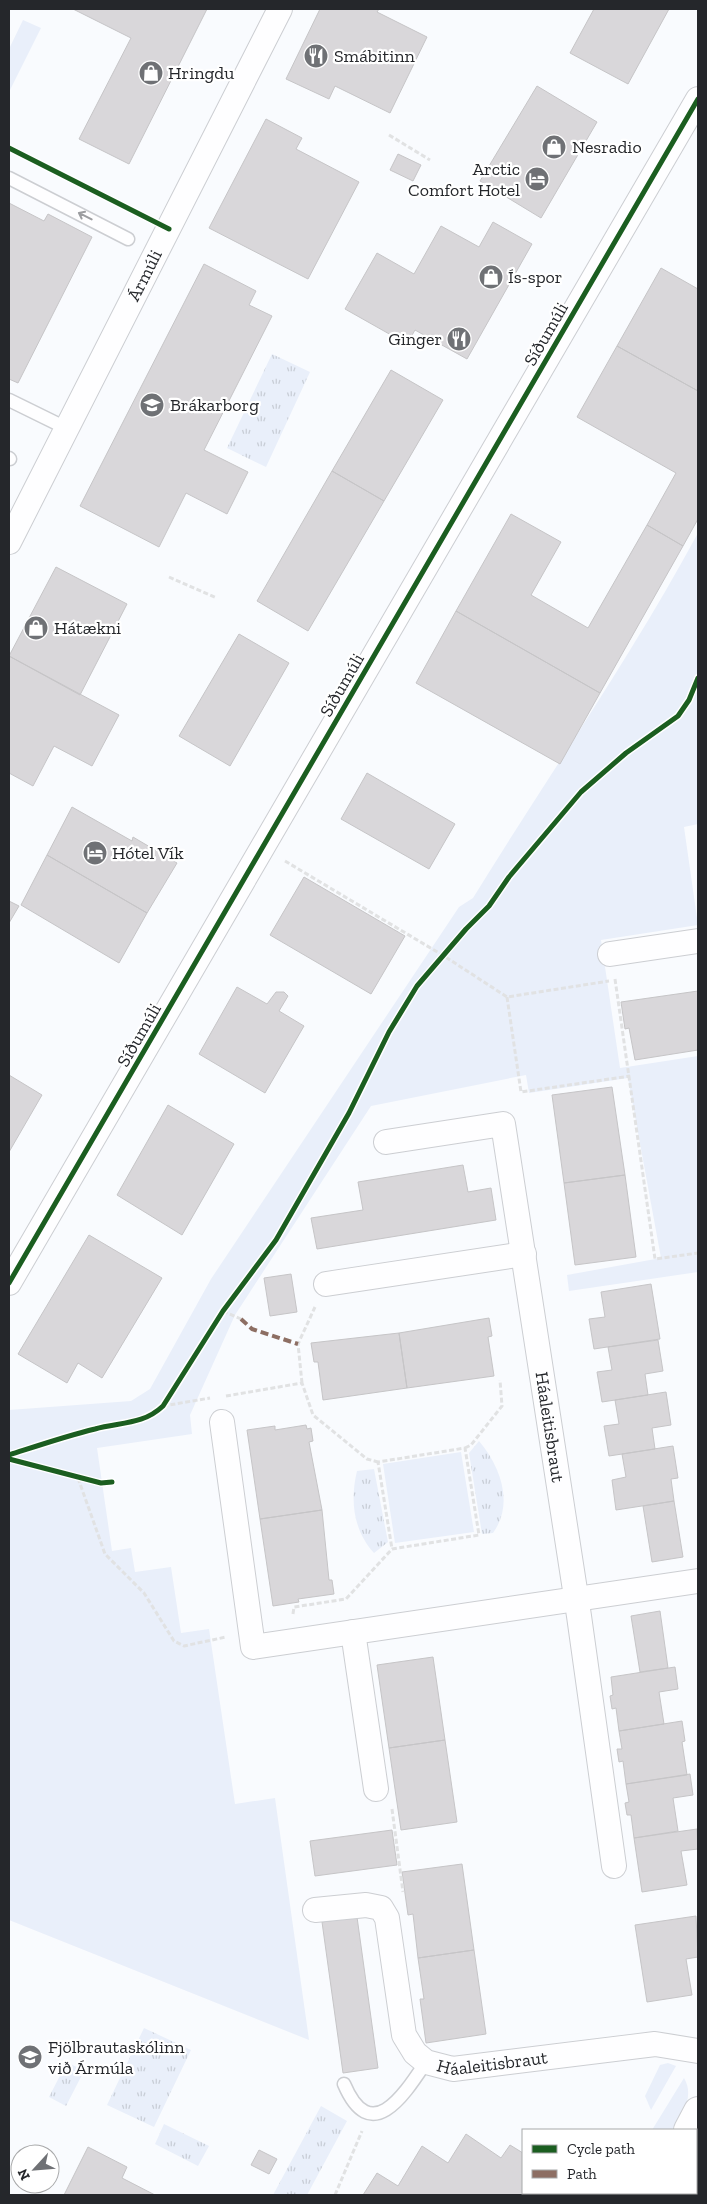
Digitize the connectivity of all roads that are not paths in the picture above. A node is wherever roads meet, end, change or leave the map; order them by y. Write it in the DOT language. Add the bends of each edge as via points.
graph roads {
  1 [pos="280,9"];
  2 [pos="698,99"];
  3 [pos="9,178"];
  4 [pos="128,238"];
  5 [pos="9,400"];
  6 [pos="66,428"];
  7 [pos="9,542"];
  8 [pos="698,941"];
  9 [pos="610,954"];
  10 [pos="386,1142"];
  11 [pos="524,1254"];
  12 [pos="9,1283"];
  13 [pos="326,1284"];
  14 [pos="222,1422"];
  15 [pos="698,1581"];
  16 [pos="576,1599"];
  17 [pos="353,1632"];
  18 [pos="376,1789"];
  19 [pos="614,1866"];
  20 [pos="315,1910"];
  21 [pos="698,2051"];
  22 [pos="426,2062"];
  23 [pos="344,2084"];
  24 [pos="698,2111"];
  25 [pos="689,2129"];
  1 -- 6 [label="street, Ármúli"];
  2 -- 12 [label="street, Síðumúli"];
  4 -- 3 [label="lane, one-way"];
  5 -- 6 [label="lane"];
  6 -- 7 [label="street, Ármúli"];
  8 -- 9 [label="street"];
  10 -- 11 [label="street, Háaleitisbraut" via="503,1124"];
  11 -- 13 [label="street"];
  11 -- 16 [label="street, Háaleitisbraut"];
  14 -- 17 [label="street" via="254,1647"];
  15 -- 16 [label="street"];
  16 -- 17 [label="street"];
  16 -- 19 [label="street, Háaleitisbraut"];
  17 -- 18 [label="street"];
  20 -- 22 [label="street, Háaleitisbraut" via="366,1905 382,1908 387,1918 404,2035 415,2053"];
  21 -- 22 [label="street, Háaleitisbraut" via="655,2044 453,2068"];
  22 -- 23 [label="lane" via="396,2104 386,2110 368,2114 358,2108 351,2101"];
  24 -- 25 [label="street"];
}
